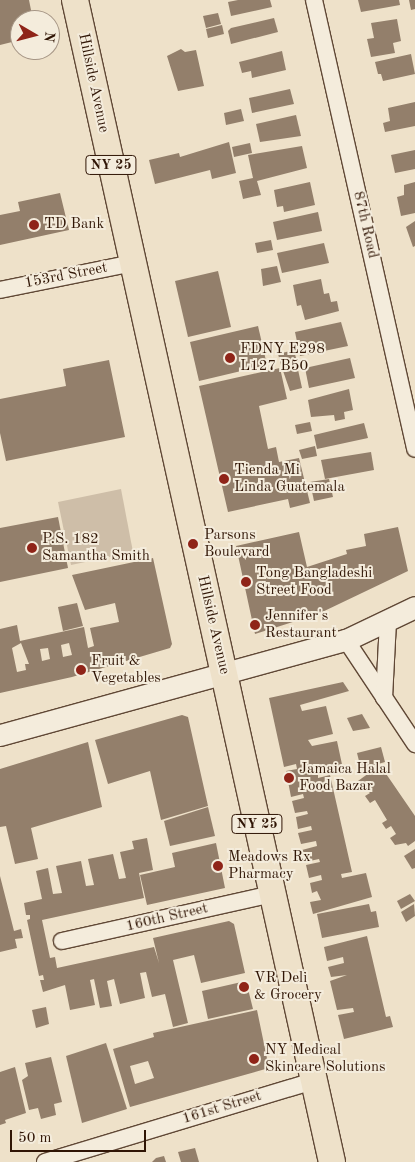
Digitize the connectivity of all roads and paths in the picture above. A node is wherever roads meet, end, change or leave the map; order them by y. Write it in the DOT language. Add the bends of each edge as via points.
graph roads {
  1 [pos="74,0"];
  2 [pos="314,0"];
  3 [pos="133,263"];
  4 [pos="0,290"];
  5 [pos="415,450"];
  6 [pos="415,606"];
  7 [pos="388,621"];
  8 [pos="346,640"];
  9 [pos="224,672"];
  10 [pos="384,698"];
  11 [pos="0,735"];
  12 [pos="415,744"];
  13 [pos="273,894"];
  14 [pos="62,941"];
  15 [pos="314,1081"];
  16 [pos="45,1162"];
  17 [pos="332,1162"];
  1 -- 3 [label="main road, Hillside Avenue / NY 25"];
  2 -- 5 [label="street, 87th Road"];
  3 -- 4 [label="street, 153rd Street"];
  3 -- 9 [label="main road, Hillside Avenue / NY 25"];
  6 -- 7 [label="street"];
  7 -- 8 [label="street"];
  7 -- 10 [label="street"];
  8 -- 9 [label="street"];
  8 -- 10 [label="street"];
  9 -- 11 [label="street"];
  9 -- 13 [label="main road, Hillside Avenue / NY 25"];
  10 -- 12 [label="street"];
  13 -- 14 [label="street, 160th Street"];
  13 -- 15 [label="main road, Hillside Avenue / NY 25"];
  15 -- 16 [label="street, 161st Street"];
  15 -- 17 [label="main road, Hillside Avenue / NY 25"];
}
